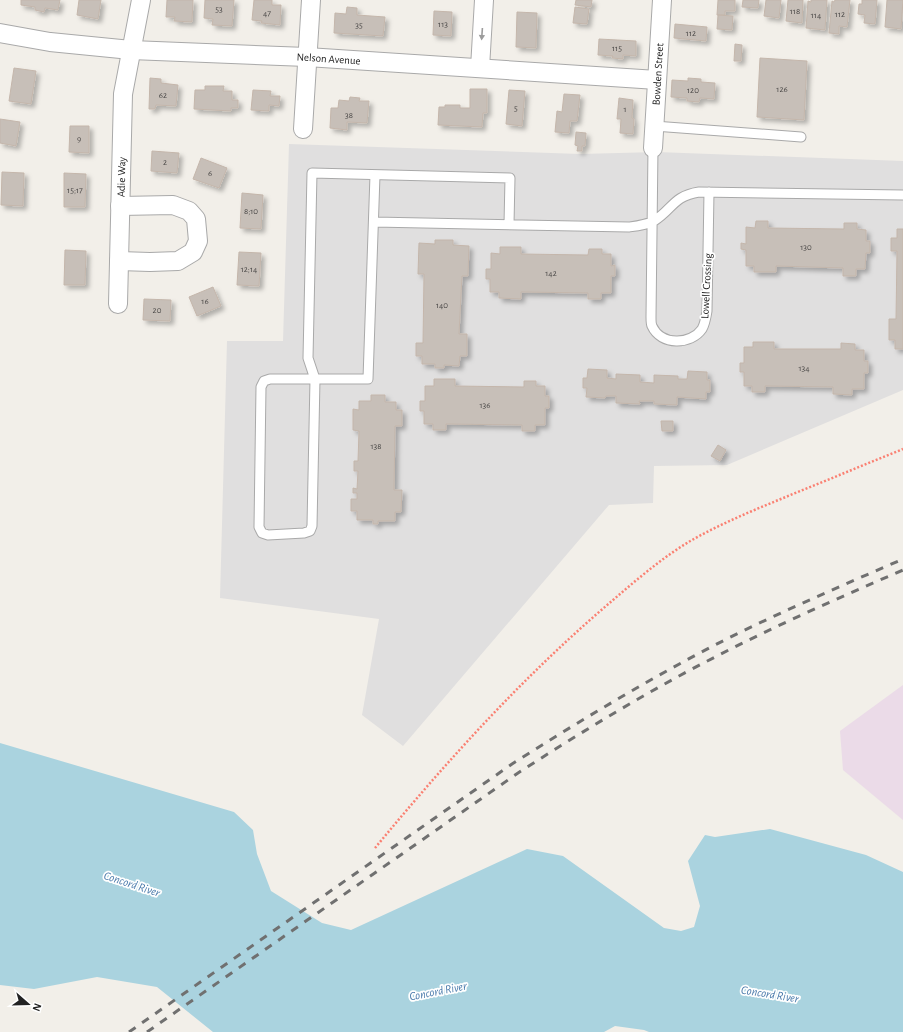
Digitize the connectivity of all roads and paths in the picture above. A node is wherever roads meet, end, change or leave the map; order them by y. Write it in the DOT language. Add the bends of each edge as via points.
graph roads {
  1 [pos="141,0"];
  2 [pos="311,0"];
  3 [pos="484,0"];
  4 [pos="662,0"];
  5 [pos="0,33"];
  6 [pos="131,50"];
  7 [pos="307,57"];
  8 [pos="480,68"];
  9 [pos="657,80"];
  10 [pos="654,126"];
  11 [pos="303,129"];
  12 [pos="801,137"];
  13 [pos="653,148"];
  14 [pos="375,175"];
  15 [pos="709,192"];
  16 [pos="903,195"];
  17 [pos="120,206"];
  18 [pos="653,221"];
  19 [pos="374,222"];
  20 [pos="509,224"];
  21 [pos="119,261"];
  22 [pos="118,304"];
  23 [pos="315,379"];
  24 [pos="903,449"];
  25 [pos="375,848"];
  1 -- 6 [label="street, Adie Way"];
  2 -- 7 [label="street"];
  3 -- 8 [label="street, one-way"];
  4 -- 9 [label="street, Bowden Street"];
  5 -- 6 [label="street, Nelson Avenue" via="50,42"];
  6 -- 7 [label="street, Nelson Avenue"];
  6 -- 17 [label="street, Adie Way" via="122,94"];
  7 -- 8 [label="street, Nelson Avenue"];
  7 -- 11 [label="street"];
  8 -- 9 [label="street, Nelson Avenue"];
  9 -- 10 [label="street, Bowden Street"];
  10 -- 12 [label="lane"];
  10 -- 13 [label="street, Bowden Street"];
  13 -- 18 [label="lane"];
  14 -- 19 [label="lane"];
  14 -- 20 [label="lane" via="510,178"];
  14 -- 23 [label="lane" via="312,173 308,358"];
  15 -- 16 [label="lane"];
  15 -- 18 [label="lane" via="687,194 677,199"];
  15 -- 18 [label="lane, Lowell Crossing" via="707,311 703,328 688,340 677,342 667,339 652,327 650,307"];
  17 -- 21 [label="street, Adie Way"];
  17 -- 21 [label="street" via="173,205 189,211 196,218 198,240 193,252 178,261"];
  18 -- 20 [label="lane" via="629,227"];
  19 -- 20 [label="lane"];
  19 -- 23 [label="lane" via="368,379"];
  21 -- 22 [label="street, Adie Way"];
  23 -- 23 [label="lane" via="312,526 310,531 304,533 268,535 262,533 259,527 261,387 264,381 270,379"];
  24 -- 25 [label="path" via="763,506 691,541 669,555 539,666 416,798"];
}
